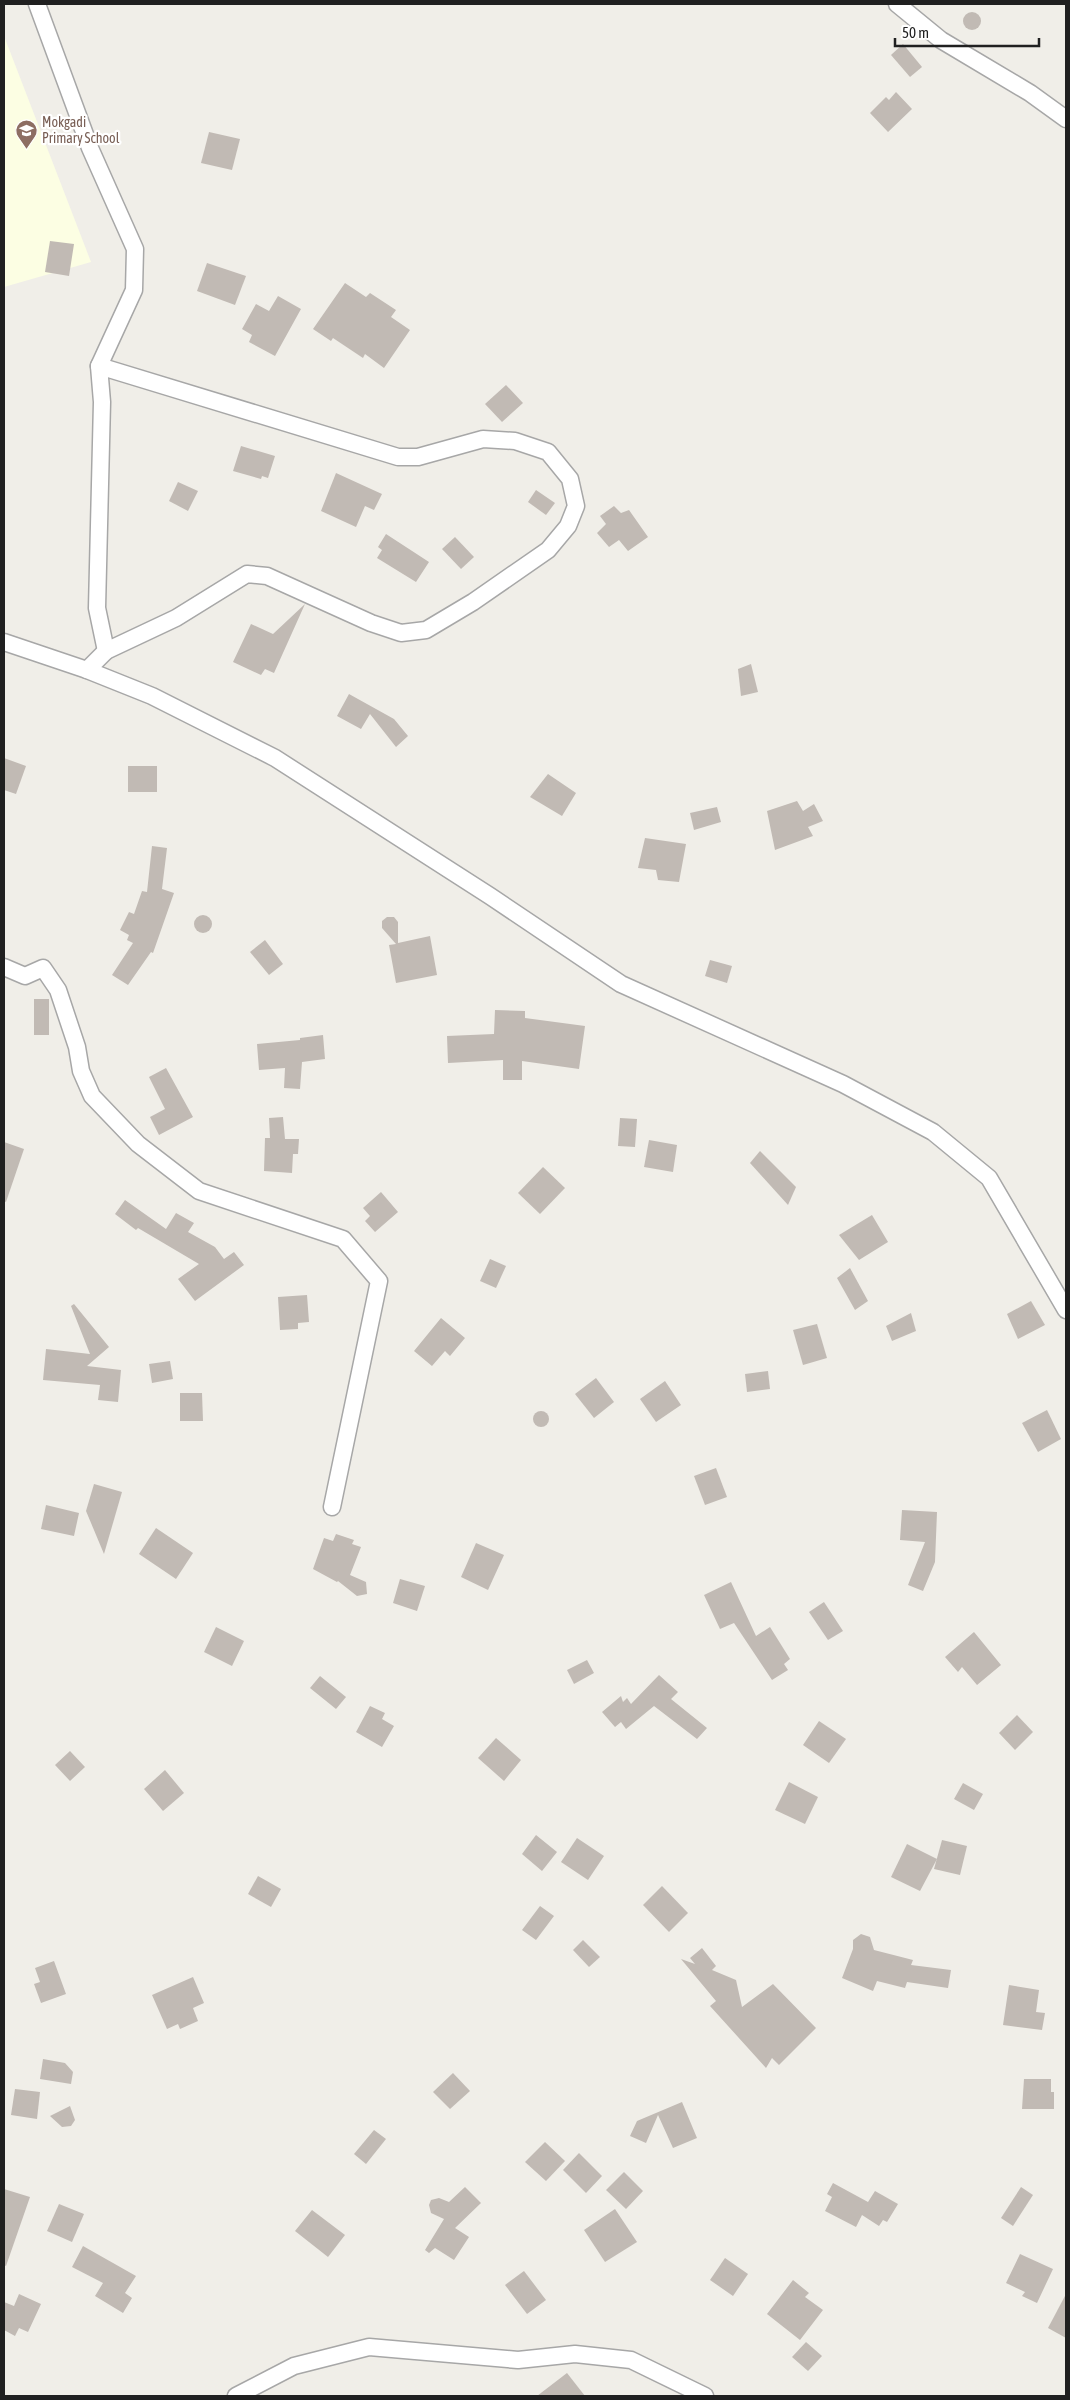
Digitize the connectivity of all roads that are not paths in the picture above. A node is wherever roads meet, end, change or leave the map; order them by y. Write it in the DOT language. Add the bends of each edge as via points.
graph roads {
  1 [pos="37,4"];
  2 [pos="897,4"];
  3 [pos="1066,119"];
  4 [pos="99,366"];
  5 [pos="4,642"];
  6 [pos="106,651"];
  7 [pos="87,670"];
  8 [pos="4,967"];
  9 [pos="1066,1310"];
  10 [pos="332,1507"];
  11 [pos="236,2396"];
  12 [pos="705,2396"];
  1 -- 4 [label="street" via="90,148 134,249 134,290"];
  2 -- 3 [label="street" via="941,40 1030,93"];
  4 -- 6 [label="street" via="102,402 97,608"];
  4 -- 6 [label="street" via="398,457 418,457 484,439 515,441 548,452 570,479 576,506 568,526 548,550 426,630 401,633 370,623 268,576 247,574 176,618"];
  5 -- 7 [label="street"];
  6 -- 7 [label="street"];
  7 -- 9 [label="street" via="152,696 276,758 621,984 843,1084 933,1132 989,1178"];
  8 -- 10 [label="street" via="25,976 43,968 47,972 58,990 77,1047 81,1071 92,1096 138,1144 200,1192 343,1239 379,1281"];
  11 -- 12 [label="street" via="294,2366 369,2347 518,2360 575,2354 631,2360"];
}
